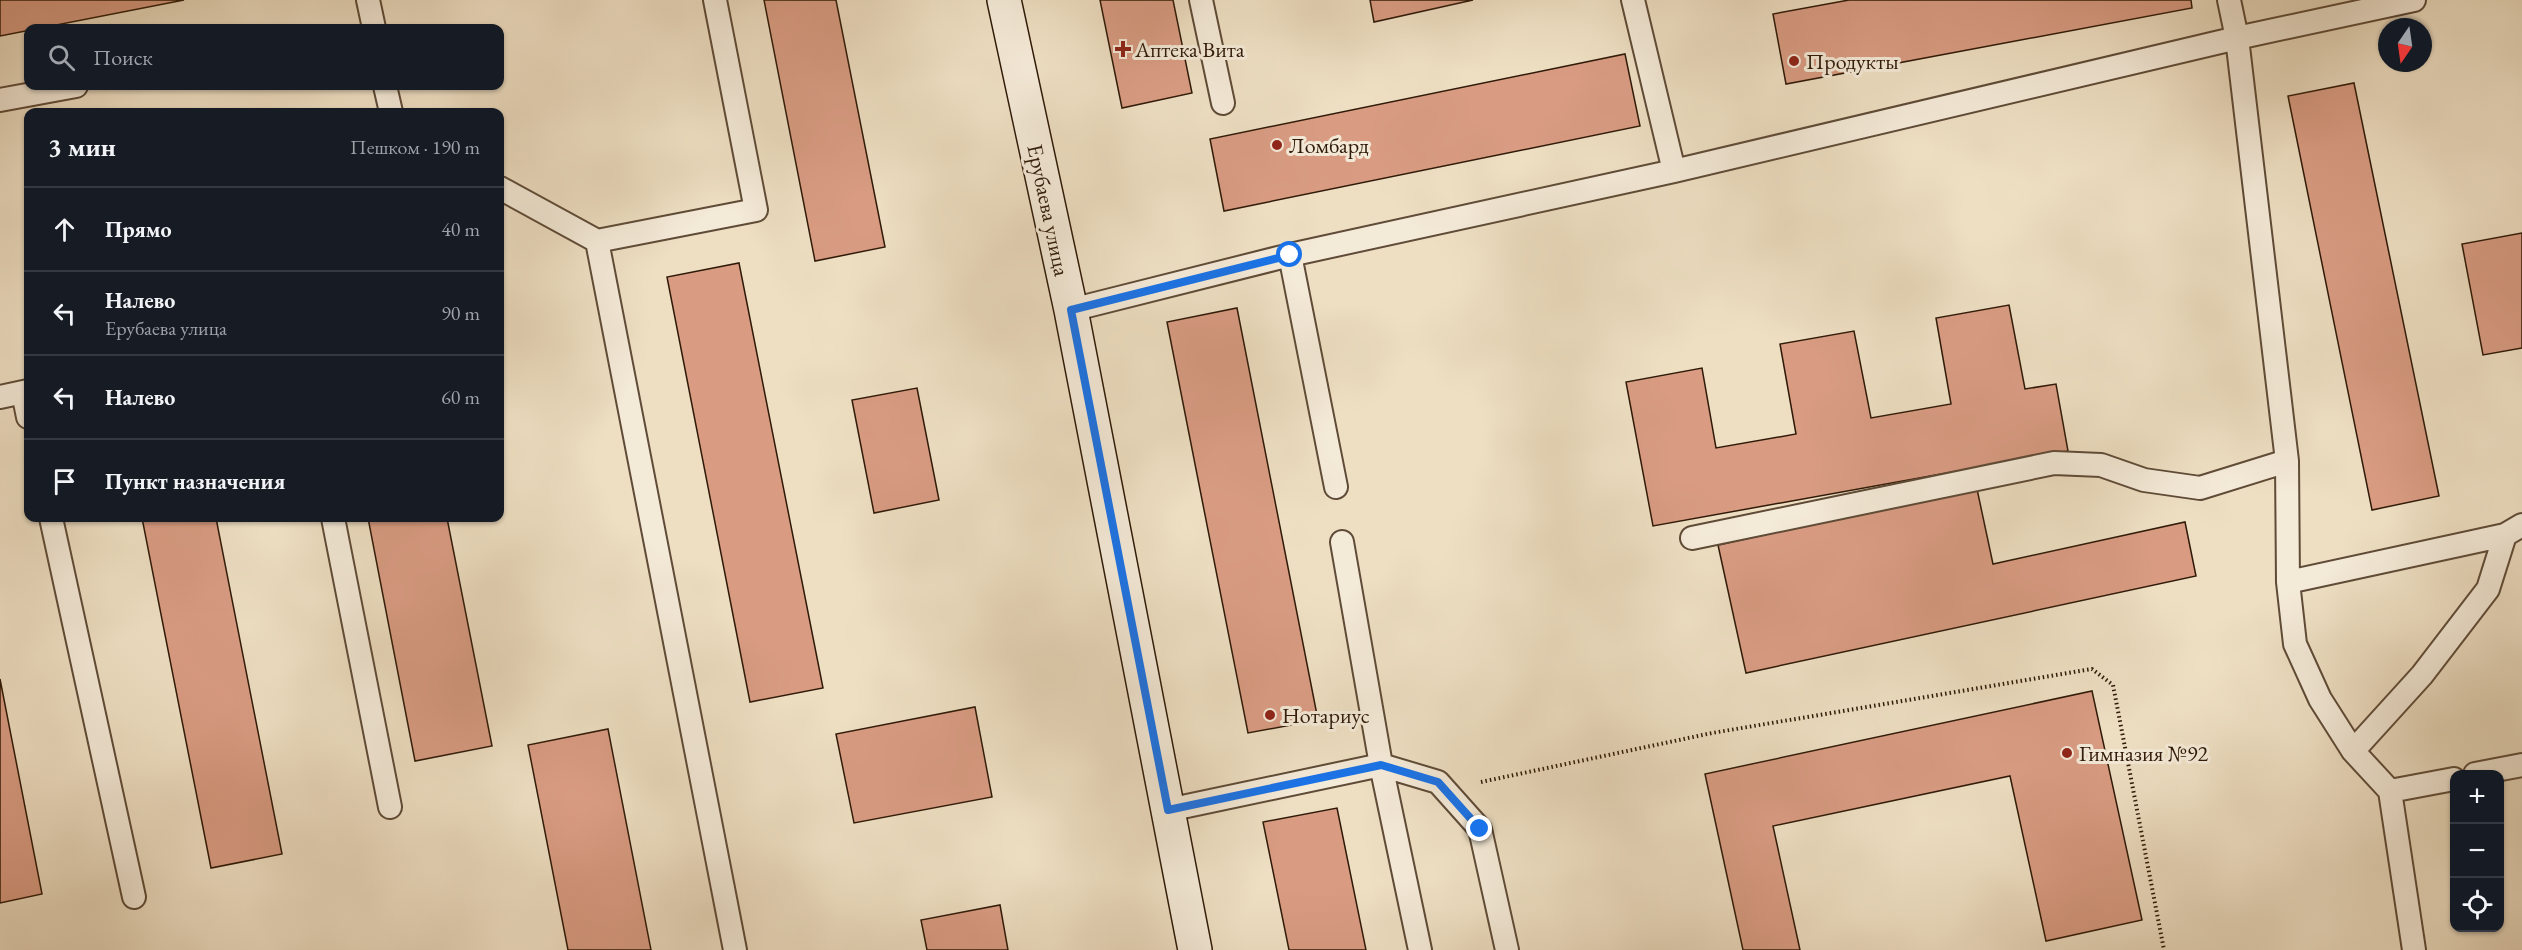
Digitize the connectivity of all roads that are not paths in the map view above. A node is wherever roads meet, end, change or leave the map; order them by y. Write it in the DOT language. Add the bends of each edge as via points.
graph roads {
  1 [pos="368,0"];
  2 [pos="715,0"];
  3 [pos="1004,0"];
  4 [pos="1201,0"];
  5 [pos="1633,0"];
  6 [pos="2229,0"];
  7 [pos="2414,0"];
  8 [pos="371,24"];
  9 [pos="2237,38"];
  10 [pos="54,90"];
  11 [pos="386,90"];
  12 [pos="0,100"];
  13 [pos="1223,103"];
  14 [pos="390,108"];
  15 [pos="1674,171"];
  16 [pos="504,190"];
  17 [pos="597,241"];
  18 [pos="1290,255"];
  19 [pos="1071,310"];
  20 [pos="24,392"];
  21 [pos="0,397"];
  22 [pos="2288,461"];
  23 [pos="1336,487"];
  24 [pos="52,522"];
  25 [pos="334,522"];
  26 [pos="2513,530"];
  27 [pos="1692,538"];
  28 [pos="1342,542"];
  29 [pos="2288,582"];
  30 [pos="2353,752"];
  31 [pos="1381,765"];
  32 [pos="2522,765"];
  33 [pos="2496,770"];
  34 [pos="2450,779"];
  35 [pos="2390,791"];
  36 [pos="390,807"];
  37 [pos="1168,810"];
  38 [pos="134,897"];
  39 [pos="735,950"];
  40 [pos="1195,950"];
  41 [pos="1420,950"];
  42 [pos="1507,950"];
  43 [pos="2414,950"];
  1 -- 8 [label="lane"];
  2 -- 17 [label="lane" via="756,210"];
  3 -- 19 [label="main road, Ерубаева улица"];
  4 -- 13 [label="lane"];
  5 -- 15 [label="lane"];
  6 -- 9 [label="lane"];
  7 -- 9 [label="lane"];
  9 -- 15 [label="lane"];
  9 -- 22 [label="lane"];
  10 -- 12 [label="lane"];
  11 -- 14 [label="lane"];
  15 -- 18 [label="lane"];
  16 -- 17 [label="lane"];
  17 -- 39 [label="lane"];
  18 -- 19 [label="lane"];
  18 -- 23 [label="lane"];
  19 -- 37 [label="main road, Ерубаева улица"];
  20 -- 21 [label="lane"];
  22 -- 27 [label="lane" via="2200,488 2144,480 2101,465 2054,463"];
  22 -- 29 [label="lane"];
  24 -- 38 [label="lane"];
  25 -- 36 [label="lane"];
  26 -- 29 [label="lane"];
  26 -- 30 [label="lane" via="2488,589 2422,675"];
  28 -- 31 [label="lane"];
  29 -- 30 [label="lane" via="2295,644 2320,699"];
  30 -- 35 [label="lane"];
  31 -- 37 [label="lane"];
  31 -- 41 [label="lane"];
  31 -- 42 [label="lane" via="1438,782 1480,829"];
  32 -- 33 [label="lane"];
  34 -- 35 [label="lane"];
  35 -- 43 [label="lane"];
  37 -- 40 [label="main road, Ерубаева улица"];
}
